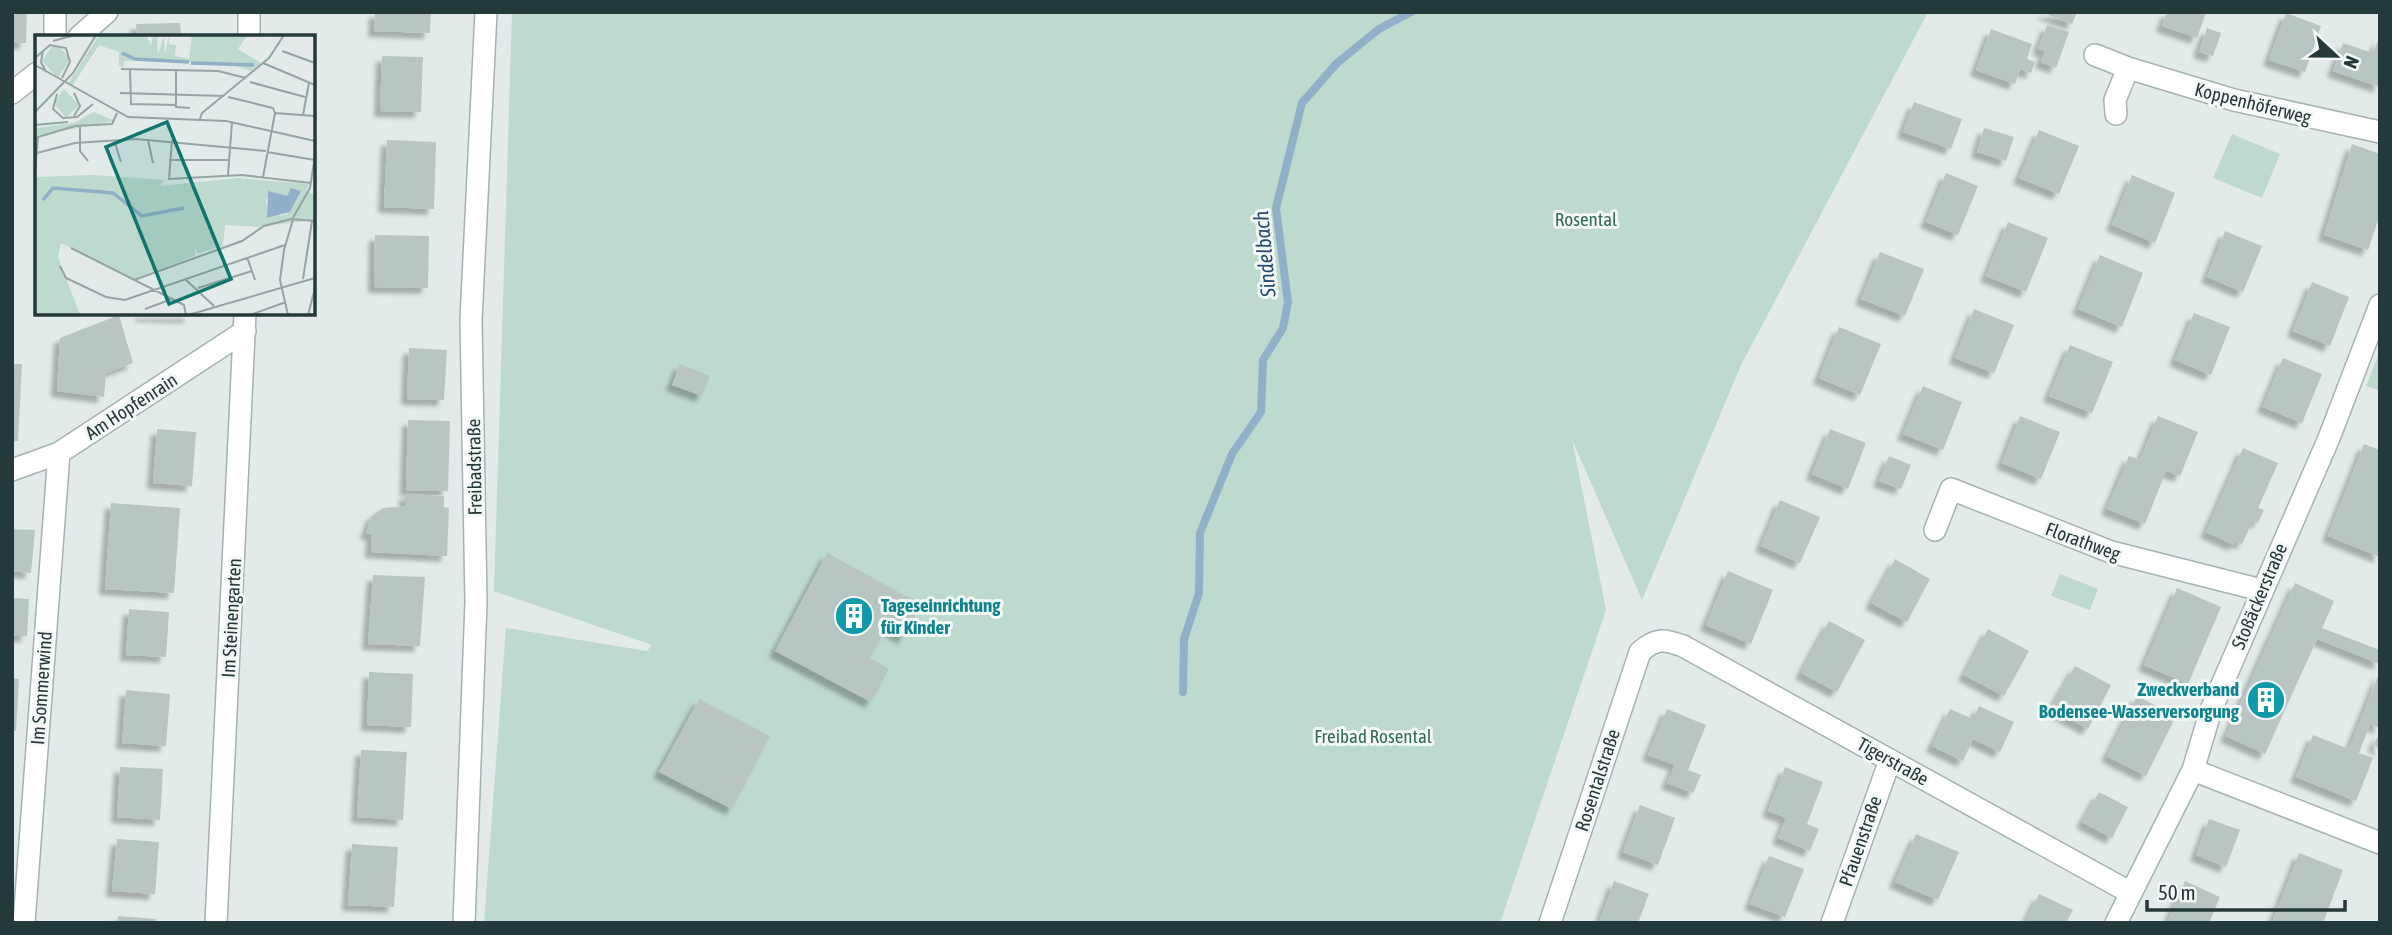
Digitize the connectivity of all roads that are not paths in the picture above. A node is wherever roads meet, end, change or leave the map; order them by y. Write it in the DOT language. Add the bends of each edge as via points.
graph roads {
  1 [pos="55,12"];
  2 [pos="107,12"];
  3 [pos="249,12"];
  4 [pos="486,12"];
  5 [pos="55,35"];
  6 [pos="81,35"];
  7 [pos="249,35"];
  8 [pos="2095,55"];
  9 [pos="2128,68"];
  10 [pos="35,75"];
  11 [pos="12,93"];
  12 [pos="2116,114"];
  13 [pos="2380,132"];
  14 [pos="2380,305"];
  15 [pos="245,322"];
  16 [pos="59,453"];
  17 [pos="12,470"];
  18 [pos="1935,530"];
  19 [pos="2261,590"];
  20 [pos="1651,642"];
  21 [pos="1890,760"];
  22 [pos="2193,769"];
  23 [pos="2380,842"];
  24 [pos="2131,893"];
  25 [pos="24,923"];
  26 [pos="216,923"];
  27 [pos="464,923"];
  28 [pos="1550,923"];
  29 [pos="1832,923"];
  30 [pos="2116,923"];
  1 -- 5 [label="street"];
  2 -- 6 [label="street"];
  3 -- 7 [label="street"];
  4 -- 27 [label="street, Freibadstraße" via="471,320 476,602"];
  8 -- 9 [label="street, Koppenhöferweg"];
  9 -- 12 [label="street" via="2115,100"];
  9 -- 13 [label="street, Koppenhöferweg" via="2234,100"];
  10 -- 11 [label="street"];
  14 -- 19 [label="street, Stoßäckerstraße" via="2329,438"];
  15 -- 16 [label="street, Am Hopfenrain"];
  15 -- 26 [label="street, Im Steinengarten"];
  16 -- 17 [label="street, Am Hopfenrain"];
  16 -- 25 [label="street, Im Sommerwind"];
  18 -- 19 [label="street, Florathweg" via="1951,489 2111,552"];
  19 -- 22 [label="street, Stoßäckerstraße" via="2211,710"];
  20 -- 21 [label="street, Tigerstraße" via="1663,639 1683,646"];
  20 -- 28 [label="street, Rosentalstraße" via="1640,652"];
  21 -- 24 [label="street, Tigerstraße"];
  21 -- 29 [label="street, Pfauenstraße"];
  22 -- 23 [label="street"];
  22 -- 24 [label="street, Stoßäckerstraße"];
  24 -- 30 [label="street, Stoßäckerstraße"];
}
